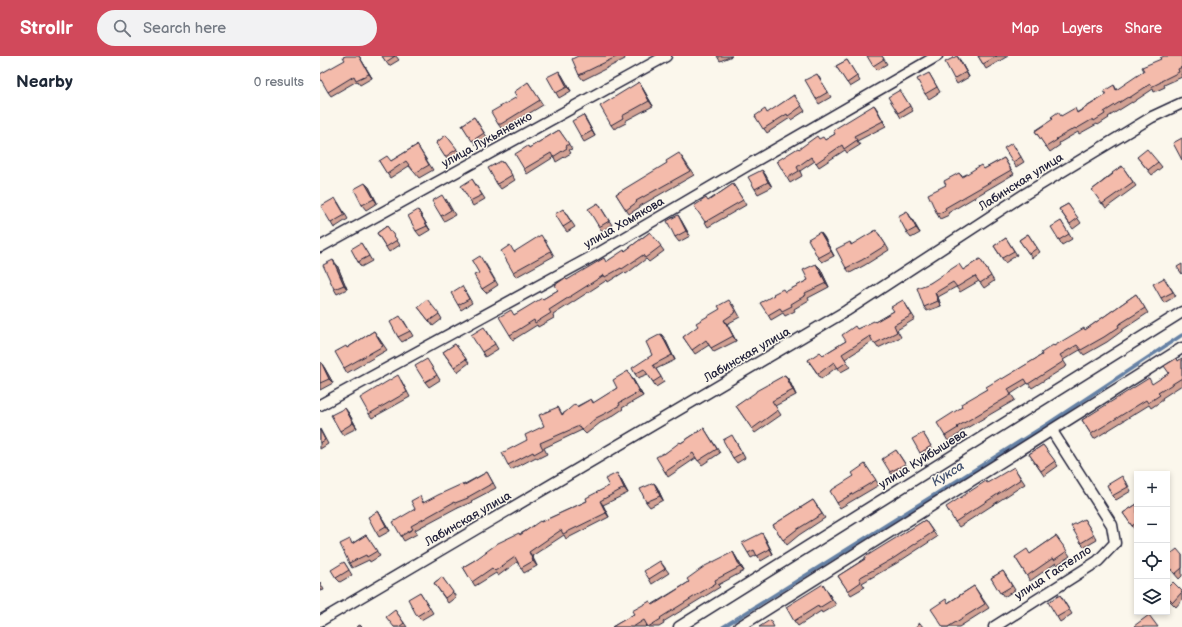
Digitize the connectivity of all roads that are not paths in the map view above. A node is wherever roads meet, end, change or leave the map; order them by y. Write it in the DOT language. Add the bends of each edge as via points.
graph roads {
  1 [pos="666,56"];
  2 [pos="937,56"];
  3 [pos="1182,103"];
  4 [pos="320,246"];
  5 [pos="1182,312"];
  6 [pos="1182,348"];
  7 [pos="320,405"];
  8 [pos="1052,431"];
  9 [pos="320,621"];
  10 [pos="678,627"];
  11 [pos="739,627"];
  12 [pos="994,627"];
  1 -- 4 [label="street, улица Лукьяненко"];
  2 -- 7 [label="street, улица Хомякова" via="597,254"];
  3 -- 9 [label="street, Лабинская улица" via="1152,117 1025,194 846,311"];
  5 -- 10 [label="street, улица Куйбышева"];
  6 -- 8 [label="street"];
  8 -- 11 [label="street"];
  8 -- 12 [label="street, улица Гастелло" via="1112,525 1115,543 1098,561"];
}
